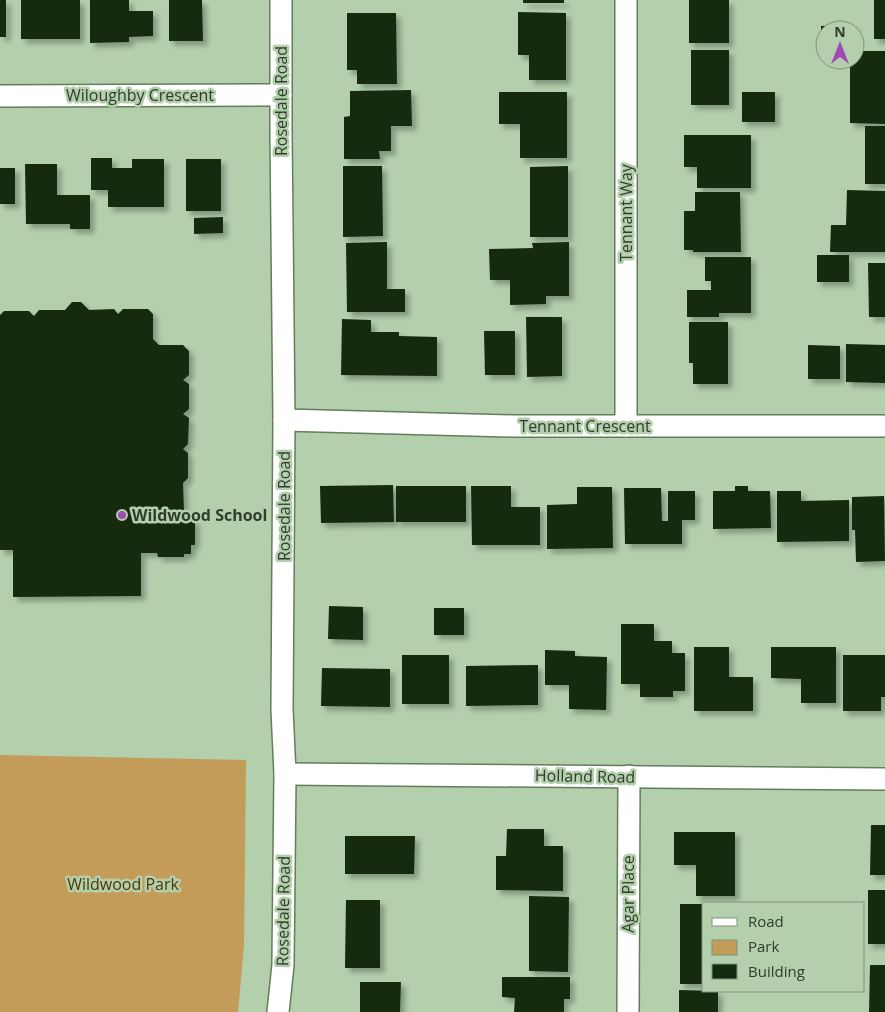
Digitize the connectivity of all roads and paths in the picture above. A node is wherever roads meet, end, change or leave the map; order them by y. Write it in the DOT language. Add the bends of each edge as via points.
graph roads {
  1 [pos="281,0"];
  2 [pos="626,0"];
  3 [pos="280,95"];
  4 [pos="0,96"];
  5 [pos="284,420"];
  6 [pos="626,426"];
  7 [pos="885,426"];
  8 [pos="285,774"];
  9 [pos="629,776"];
  10 [pos="885,778"];
  11 [pos="278,1012"];
  12 [pos="628,1012"];
  1 -- 3 [label="street, Rosedale Road"];
  2 -- 6 [label="street, Tennant Way"];
  3 -- 4 [label="street, Wiloughby Crescent"];
  3 -- 5 [label="street, Rosedale Road"];
  5 -- 6 [label="street, Tennant Crescent"];
  5 -- 8 [label="street, Rosedale Road" via="282,709"];
  6 -- 7 [label="street, Tennant Crescent"];
  8 -- 9 [label="street, Holland Road"];
  8 -- 11 [label="street, Rosedale Road" via="283,964"];
  9 -- 10 [label="street, Holland Road"];
  9 -- 12 [label="street, Agar Place"];
}
